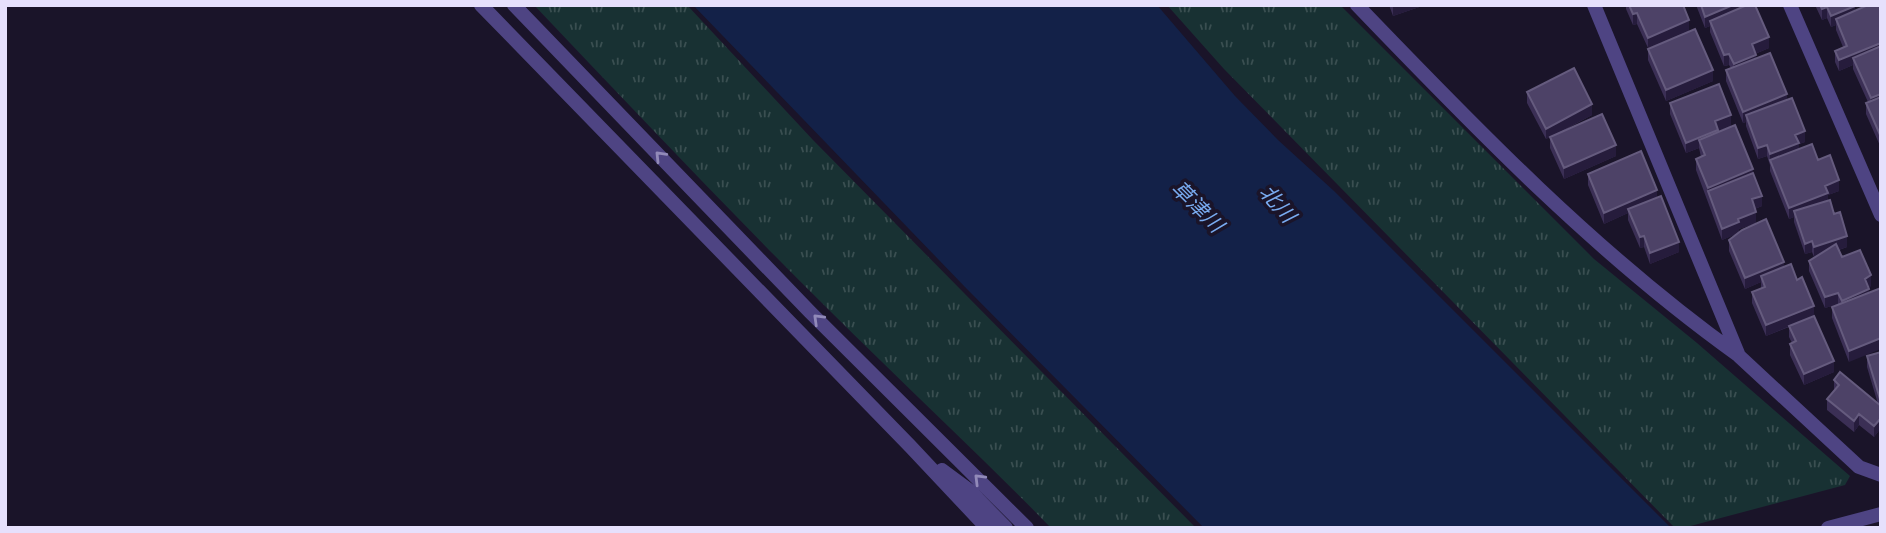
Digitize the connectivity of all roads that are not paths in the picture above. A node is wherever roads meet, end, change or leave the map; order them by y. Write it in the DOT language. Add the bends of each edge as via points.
graph roads {
  1 [pos="481,5"];
  2 [pos="514,5"];
  3 [pos="1357,5"];
  4 [pos="1594,5"];
  5 [pos="1790,5"];
  6 [pos="1881,215"];
  7 [pos="1739,356"];
  8 [pos="910,446"];
  9 [pos="1881,475"];
  10 [pos="1881,514"];
  11 [pos="1838,527"];
  12 [pos="987,528"];
  13 [pos="1006,528"];
  14 [pos="1027,528"];
  1 -- 8 [label="street"];
  14 -- 2 [label="street, one-way" via="810,312"];
  3 -- 7 [label="street" via="1599,244"];
  4 -- 7 [label="street"];
  5 -- 6 [label="street"];
  7 -- 9 [label="street" via="1859,467"];
  8 -- 12 [label="street"];
  8 -- 13 [label="street" via="969,490"];
  10 -- 11 [label="street"];
}
